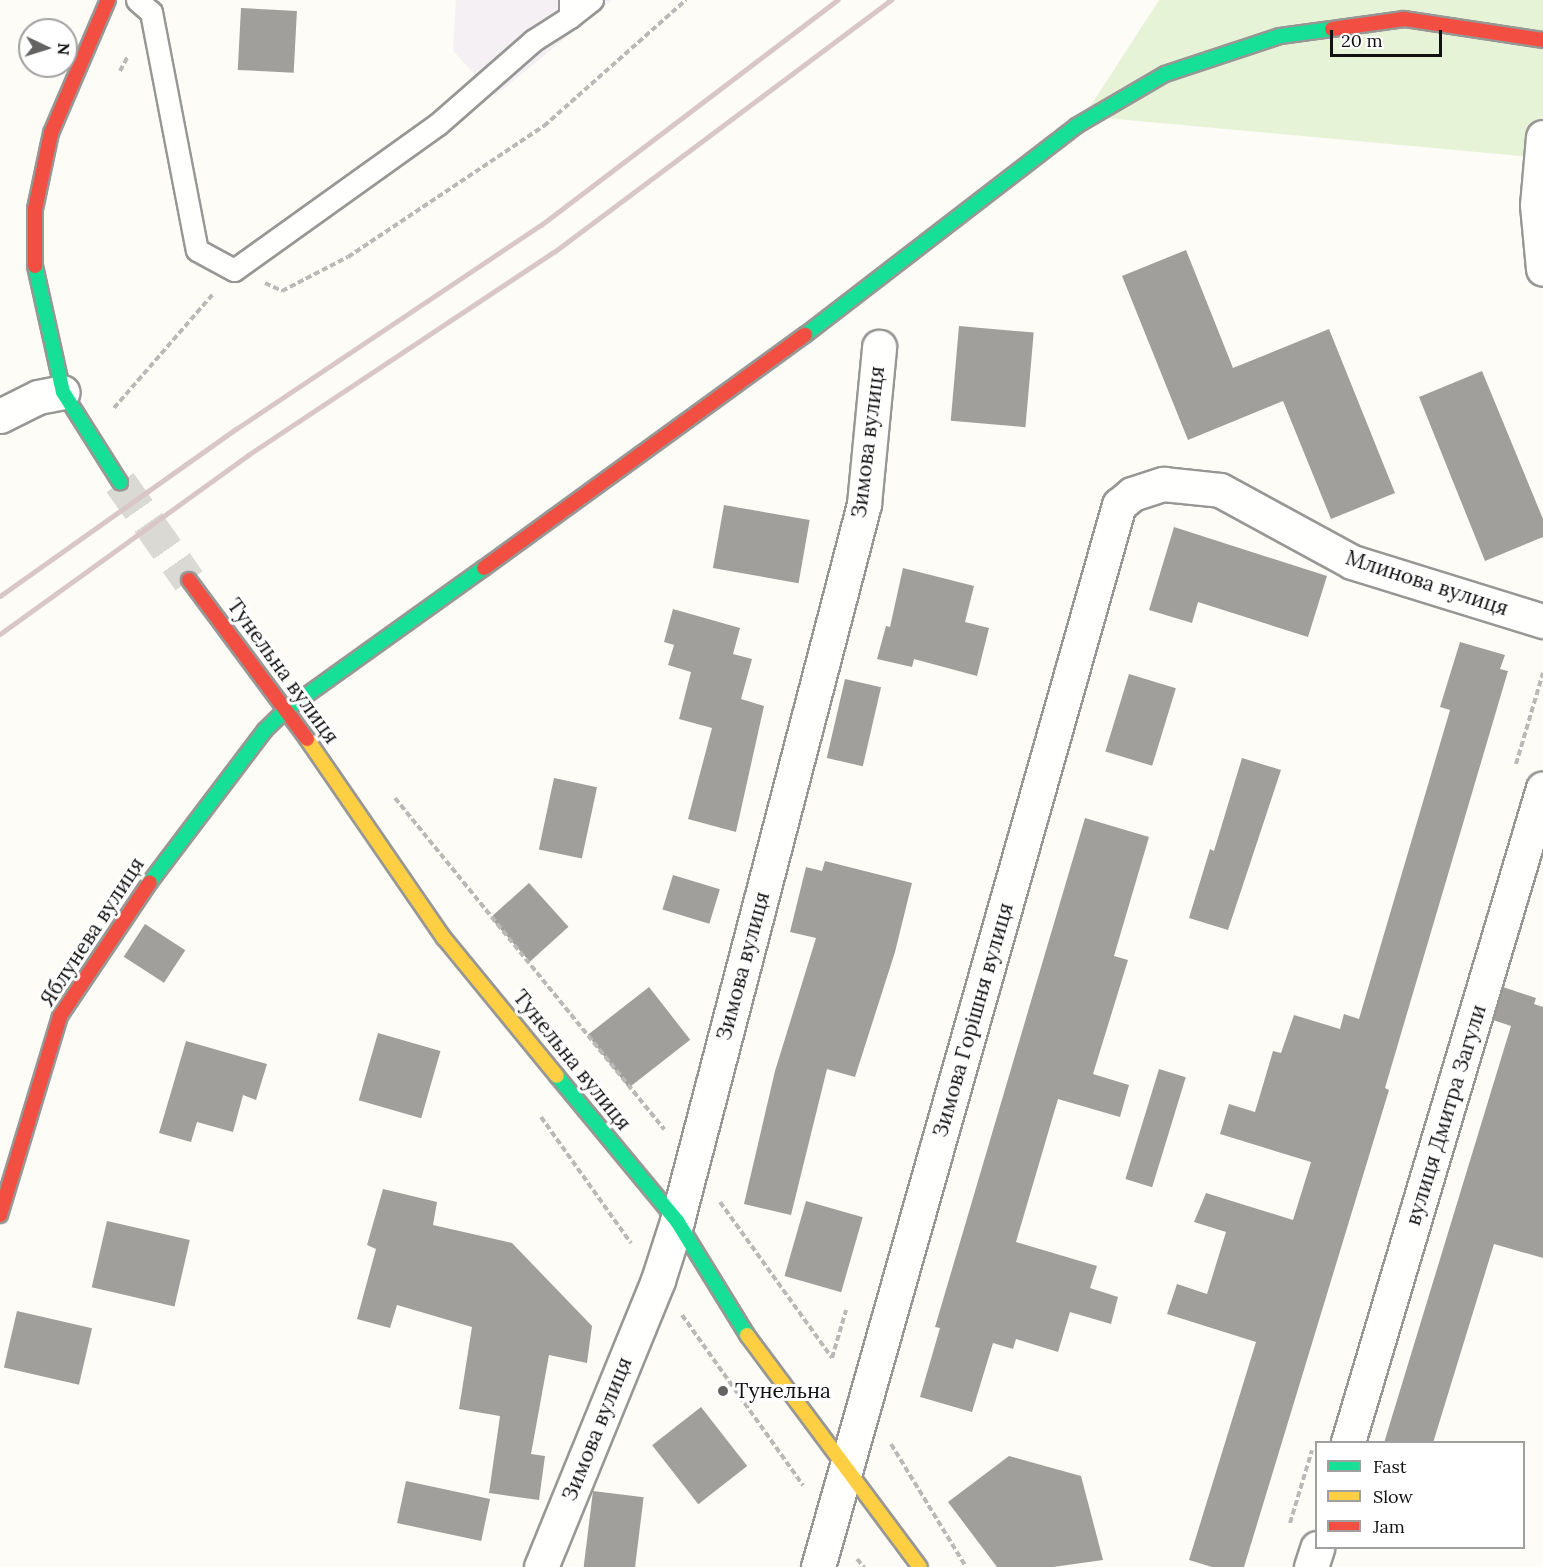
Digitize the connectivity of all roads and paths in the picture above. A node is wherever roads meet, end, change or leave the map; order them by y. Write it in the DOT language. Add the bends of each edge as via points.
graph roads {
  1 [pos="108,0"];
  2 [pos="592,0"];
  3 [pos="686,0"];
  4 [pos="144,6"];
  5 [pos="570,8"];
  6 [pos="1543,40"];
  7 [pos="117,75"];
  8 [pos="1543,137"];
  9 [pos="1543,269"];
  10 [pos="234,270"];
  11 [pos="879,347"];
  12 [pos="63,392"];
  13 [pos="105,403"];
  14 [pos="0,416"];
  15 [pos="120,482"];
  16 [pos="1147,488"];
  17 [pos="189,580"];
  18 [pos="1543,621"];
  19 [pos="287,709"];
  20 [pos="1543,788"];
  21 [pos="392,795"];
  22 [pos="534,1107"];
  23 [pos="692,1163"];
  24 [pos="0,1215"];
  25 [pos="677,1221"];
  26 [pos="658,1281"];
  27 [pos="846,1310"];
  28 [pos="1349,1441"];
  29 [pos="845,1471"];
  30 [pos="830,1523"];
  31 [pos="1317,1549"];
  32 [pos="541,1567"];
  33 [pos="818,1567"];
  34 [pos="864,1567"];
  35 [pos="920,1567"];
  36 [pos="1311,1567"];
  1 -- 12 [label="street" via="51,133 35,209 35,267"];
  2 -- 5 [label="lane"];
  3 -- 10 [label="path" via="544,126 348,257 282,291"];
  4 -- 7 [label="path"];
  4 -- 10 [label="lane" via="197,250"];
  5 -- 10 [label="lane" via="438,124"];
  6 -- 19 [label="street, Яблунева вулиця" via="1404,19 1280,36 1165,75 1076,126 747,379"];
  8 -- 9 [label="street" via="1537,205"];
  10 -- 13 [label="path" via="109,414"];
  11 -- 23 [label="street, Зимова вулиця" via="864,504"];
  12 -- 14 [label="street" via="38,397"];
  12 -- 15 [label="street"];
  16 -- 18 [label="street, Млинова вулиця" via="1178,484 1220,490 1352,562"];
  16 -- 29 [label="street, Зимова Горішня вулиця" via="1119,505"];
  17 -- 19 [label="street, Тунельна вулиця"];
  19 -- 24 [label="street, Яблунева вулиця" via="265,730 166,858 60,1016"];
  19 -- 25 [label="street, Тунельна вулиця" via="444,938"];
  20 -- 28 [label="street, вулиця Дмитра Загули"];
  21 -- 23 [label="path"];
  22 -- 26 [label="path"];
  23 -- 25 [label="street, Зимова вулиця"];
  23 -- 27 [label="path" via="832,1358"];
  25 -- 26 [label="street, Зимова вулиця"];
  25 -- 29 [label="street, Тунельна вулиця" via="730,1311"];
  26 -- 30 [label="path"];
  26 -- 32 [label="street, Зимова вулиця"];
  29 -- 30 [label="street, Зимова Горішня вулиця"];
  29 -- 35 [label="street, Тунельна вулиця"];
  30 -- 33 [label="street, Зимова Горішня вулиця"];
  30 -- 34 [label="path"];
  31 -- 36 [label="street"];
}
